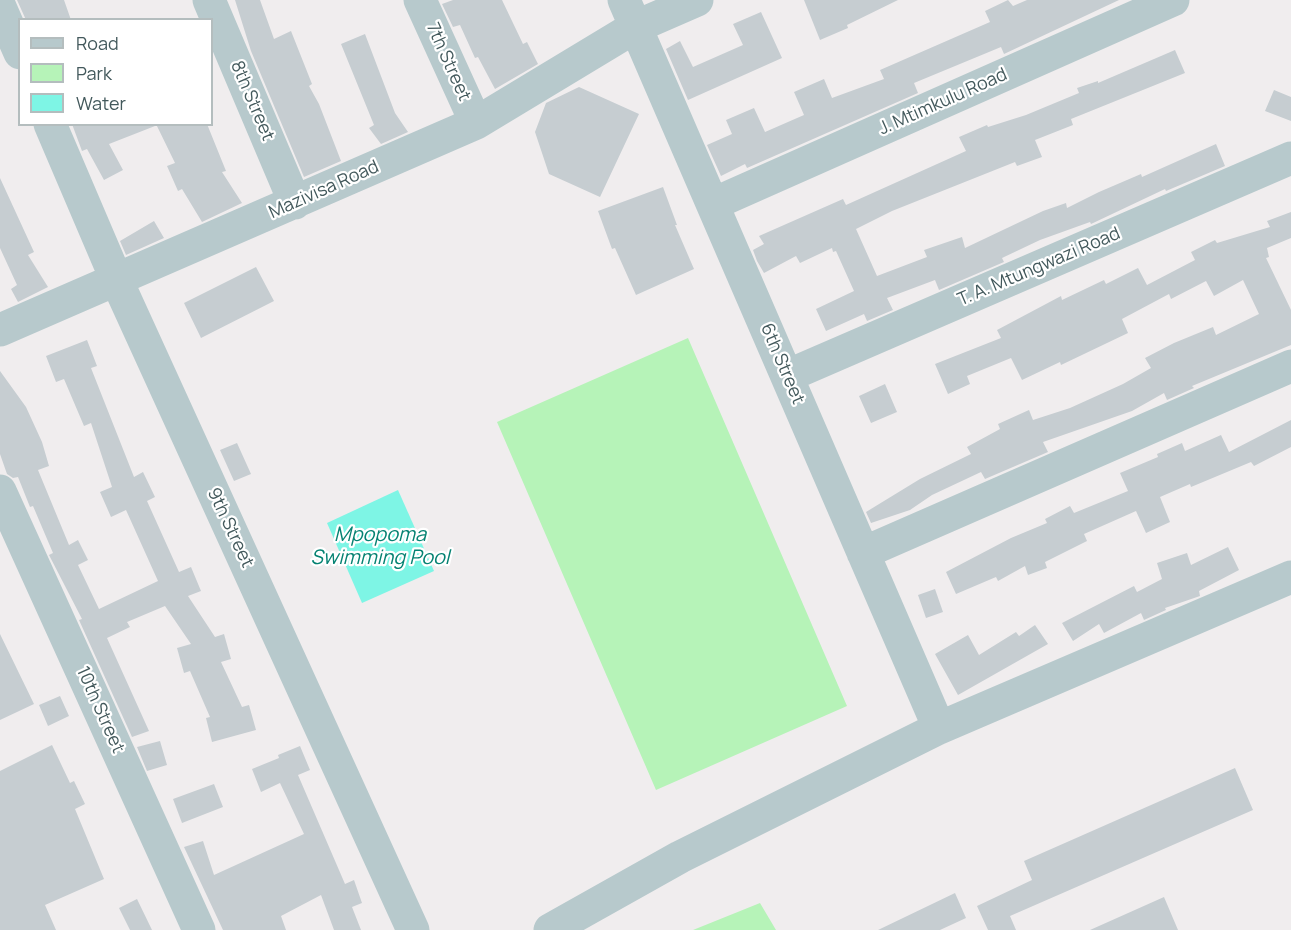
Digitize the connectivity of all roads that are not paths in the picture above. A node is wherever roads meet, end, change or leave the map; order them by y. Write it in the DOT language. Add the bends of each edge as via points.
graph roads {
  1 [pos="209,0"];
  2 [pos="420,0"];
  3 [pos="697,0"];
  4 [pos="1173,0"];
  5 [pos="0,7"];
  6 [pos="630,14"];
  7 [pos="18,48"];
  8 [pos="476,123"];
  9 [pos="51,126"];
  10 [pos="1291,158"];
  11 [pos="295,203"];
  12 [pos="713,204"];
  13 [pos="117,280"];
  14 [pos="0,330"];
  15 [pos="1291,366"];
  16 [pos="787,376"];
  17 [pos="0,491"];
  18 [pos="863,553"];
  19 [pos="1291,578"];
  20 [pos="939,728"];
  21 [pos="199,930"];
  22 [pos="413,930"];
  23 [pos="550,930"];
  1 -- 11 [label="street, 8th Street"];
  2 -- 8 [label="street, 7th Street"];
  3 -- 6 [label="street, Mazivisa Road"];
  4 -- 12 [label="street, J. Mtimkulu Road"];
  5 -- 7 [label="street"];
  6 -- 8 [label="street, Mazivisa Road"];
  6 -- 12 [label="street, 6th Street"];
  8 -- 11 [label="street, Mazivisa Road"];
  9 -- 13 [label="street, 9th Street"];
  10 -- 16 [label="street, T. A. Mtungwazi Road"];
  11 -- 13 [label="street, Mazivisa Road"];
  12 -- 16 [label="street, 6th Street"];
  13 -- 14 [label="street, Mazivisa Road"];
  13 -- 22 [label="street, 9th Street"];
  15 -- 18 [label="street"];
  16 -- 18 [label="street, 6th Street"];
  17 -- 21 [label="street, 10th Street"];
  18 -- 20 [label="street, 6th Street"];
  19 -- 20 [label="street"];
  20 -- 23 [label="street" via="680,857"];
}
